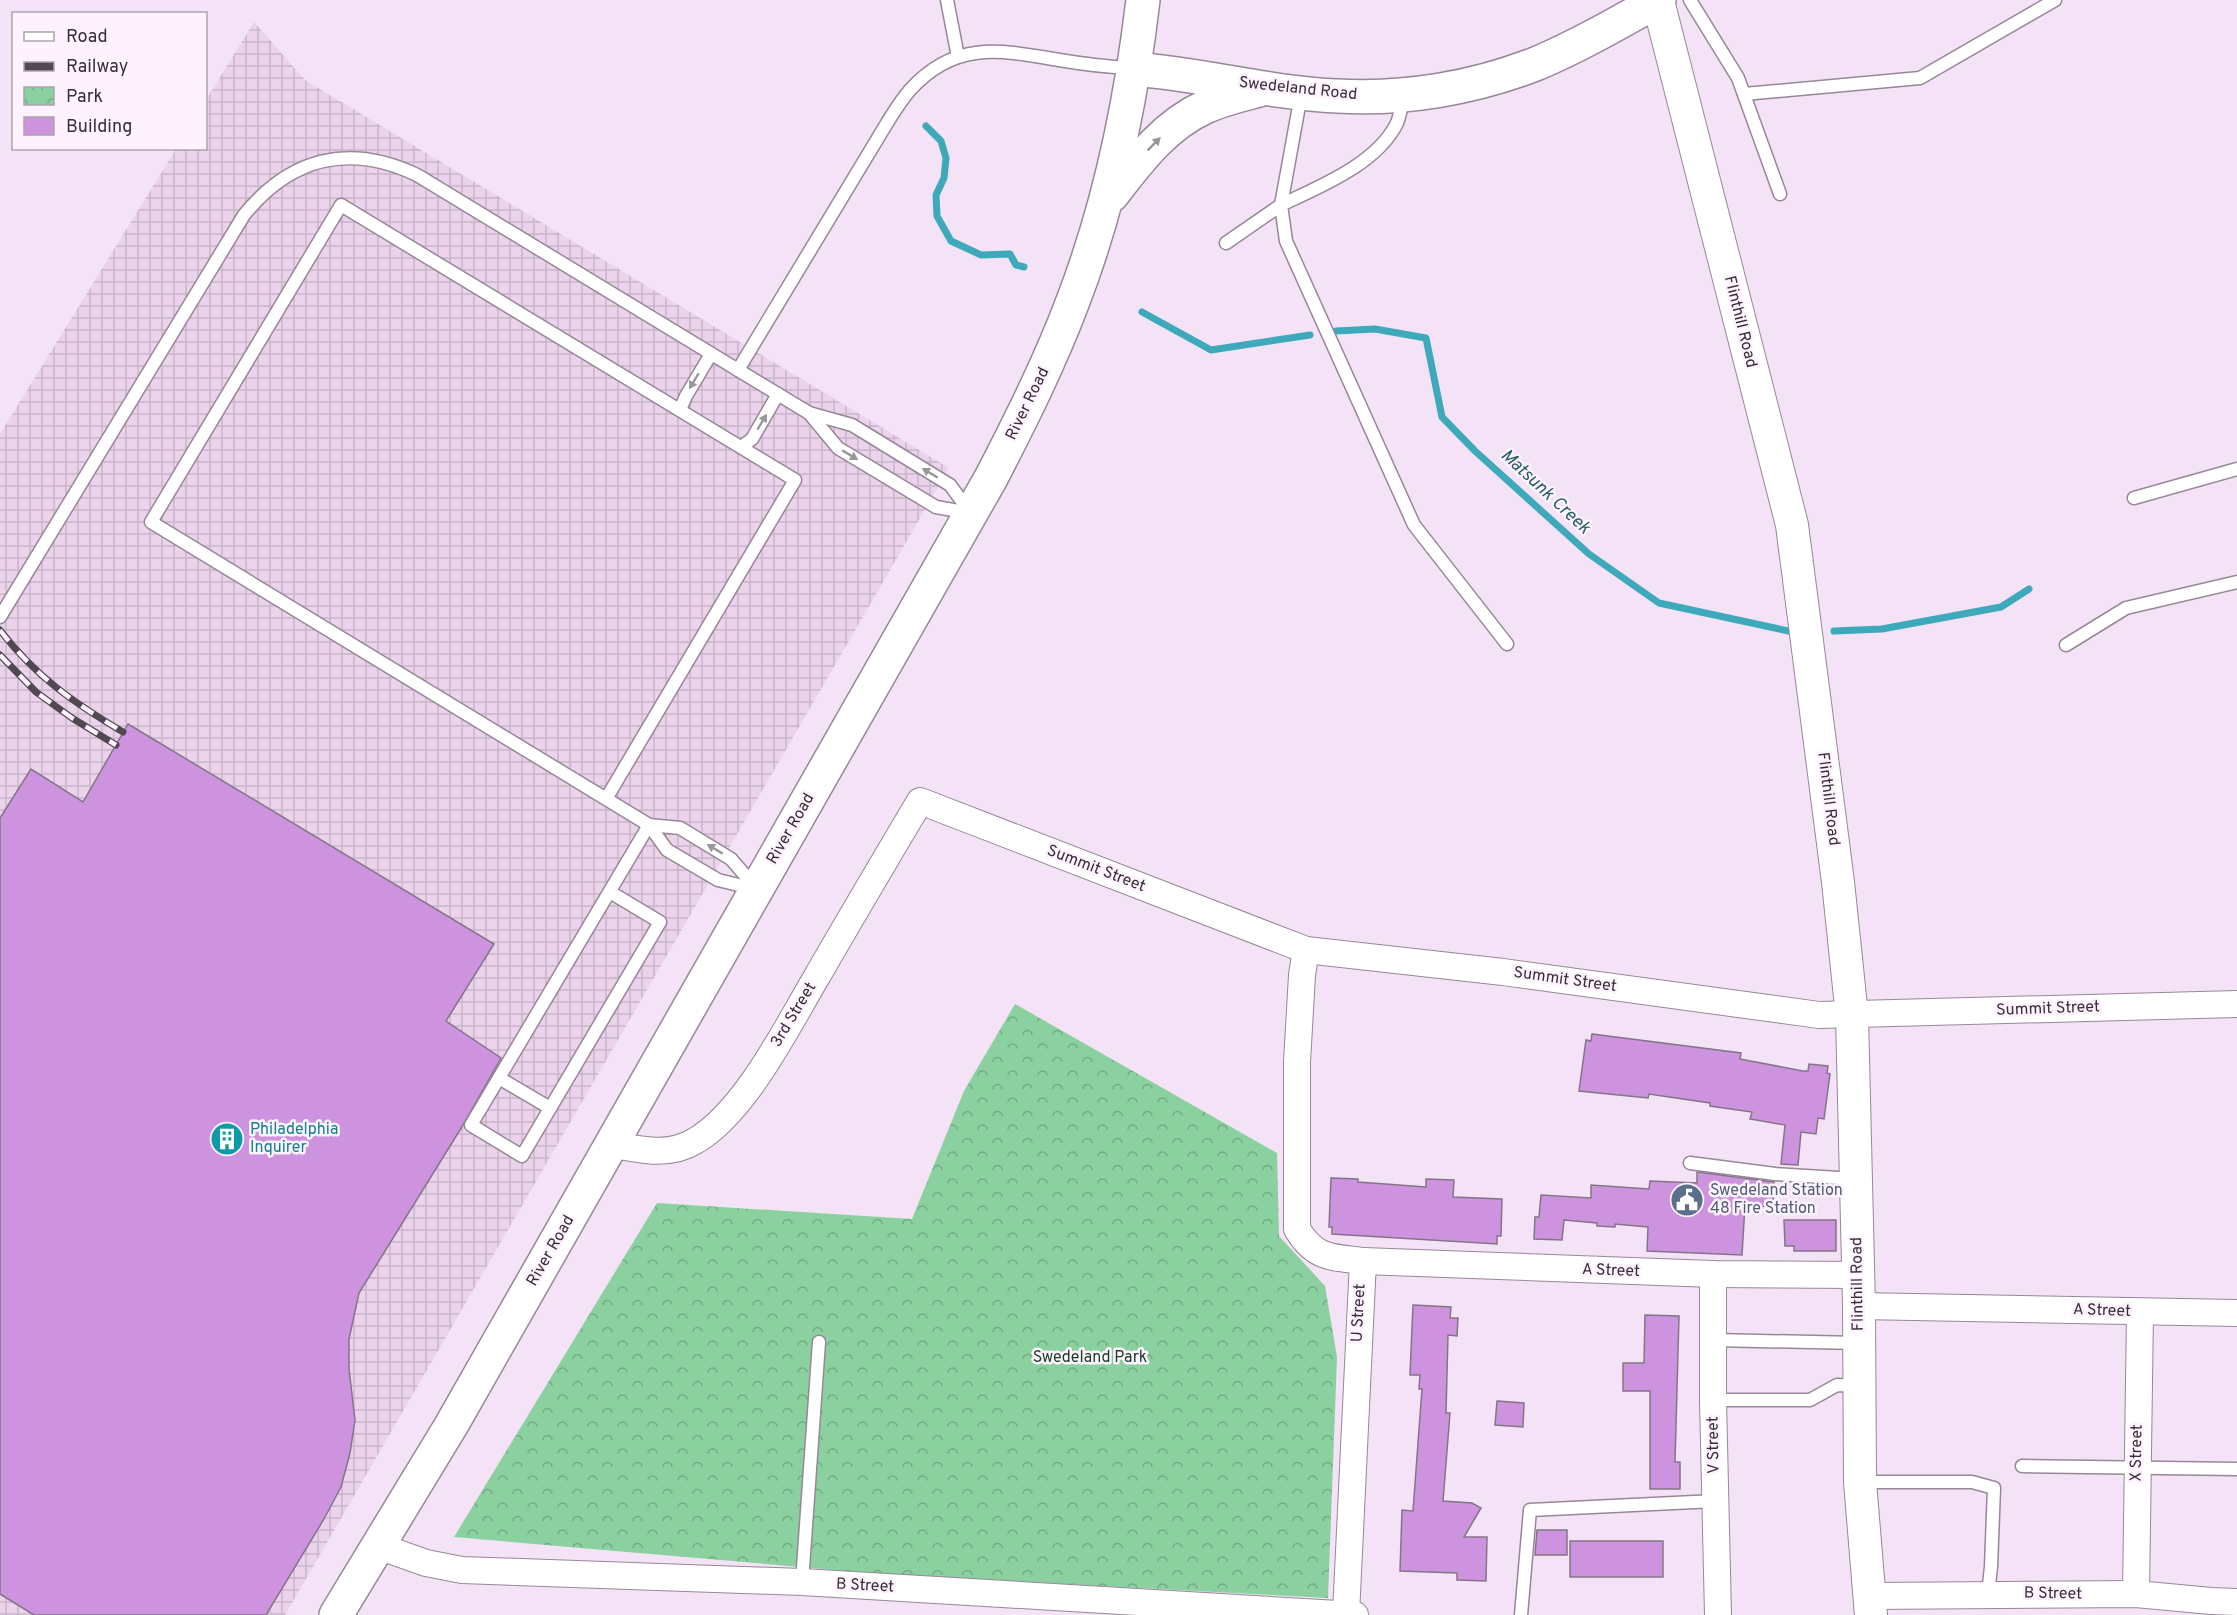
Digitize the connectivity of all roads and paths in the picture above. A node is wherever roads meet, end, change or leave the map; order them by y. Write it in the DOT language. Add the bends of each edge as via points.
graph roads {
  1 [pos="1143,0"];
  2 [pos="1690,0"];
  3 [pos="2055,0"];
  4 [pos="1659,1"];
  5 [pos="945,2"];
  6 [pos="958,57"];
  7 [pos="1133,69"];
  8 [pos="1267,88"];
  9 [pos="1301,93"];
  10 [pos="1744,94"];
  11 [pos="1405,95"];
  12 [pos="1780,194"];
  13 [pos="1104,206"];
  14 [pos="1281,206"];
  15 [pos="1226,243"];
  16 [pos="711,354"];
  17 [pos="738,370"];
  18 [pos="778,394"];
  19 [pos="680,410"];
  20 [pos="809,413"];
  21 [pos="741,447"];
  22 [pos="2237,469"];
  23 [pos="2134,498"];
  24 [pos="971,513"];
  25 [pos="2237,582"];
  26 [pos="0,617"];
  27 [pos="1507,644"];
  28 [pos="2066,645"];
  29 [pos="606,799"];
  30 [pos="920,801"];
  31 [pos="650,825"];
  32 [pos="757,889"];
  33 [pos="610,892"];
  34 [pos="1306,950"];
  35 [pos="2237,1004"];
  36 [pos="1852,1016"];
  37 [pos="499,1078"];
  38 [pos="550,1108"];
  39 [pos="611,1144"];
  40 [pos="1690,1163"];
  41 [pos="1856,1179"];
  42 [pos="1363,1261"];
  43 [pos="1713,1274"];
  44 [pos="1859,1275"];
  45 [pos="1859,1306"];
  46 [pos="2140,1312"];
  47 [pos="2237,1313"];
  48 [pos="1713,1340"];
  49 [pos="819,1342"];
  50 [pos="1859,1343"];
  51 [pos="1860,1387"];
  52 [pos="1713,1400"];
  53 [pos="2022,1466"];
  54 [pos="2136,1468"];
  55 [pos="2237,1469"];
  56 [pos="1860,1482"];
  57 [pos="1715,1501"];
  58 [pos="378,1546"];
  59 [pos="802,1582"];
  60 [pos="1988,1593"];
  61 [pos="2136,1594"];
  62 [pos="2237,1602"];
  63 [pos="2089,1605"];
  64 [pos="1870,1606"];
  65 [pos="2211,1608"];
  66 [pos="336,1615"];
  67 [pos="1350,1615"];
  68 [pos="1521,1615"];
  69 [pos="1718,1615"];
  1 -- 7 [label="main road, River Road"];
  2 -- 10 [label="lane"];
  3 -- 10 [label="lane" via="1920,78"];
  4 -- 11 [label="main road, Swedeland Road" via="1536,63 1474,83"];
  4 -- 36 [label="street, Flinthill Road" via="1792,525"];
  5 -- 6 [label="lane"];
  6 -- 7 [label="lane" via="993,50"];
  6 -- 17 [label="lane" via="926,75 898,105"];
  7 -- 8 [label="main road, Swedeland Road"];
  7 -- 13 [label="main road, River Road"];
  8 -- 9 [label="main road, Swedeland Road"];
  13 -- 8 [label="main road, one-way" via="1143,155 1173,126 1206,106"];
  9 -- 11 [label="main road, Swedeland Road"];
  9 -- 14 [label="lane"];
  10 -- 12 [label="lane"];
  11 -- 14 [label="lane" via="1397,123 1355,169"];
  13 -- 24 [label="main road, River Road" via="1055,345"];
  14 -- 15 [label="lane"];
  14 -- 27 [label="lane" via="1286,241 1414,525"];
  16 -- 17 [label="lane"];
  16 -- 19 [label="lane, one-way"];
  16 -- 26 [label="lane" via="417,175 398,166 356,157 316,162 276,182 244,215"];
  17 -- 18 [label="lane"];
  18 -- 20 [label="lane"];
  21 -- 18 [label="lane, one-way" via="752,439"];
  19 -- 21 [label="lane"];
  19 -- 29 [label="lane" via="341,205 151,522"];
  24 -- 20 [label="lane, one-way" via="950,484 852,425"];
  20 -- 24 [label="lane, one-way" via="838,448 936,507"];
  21 -- 29 [label="lane" via="795,480"];
  22 -- 23 [label="lane"];
  24 -- 32 [label="main road, River Road"];
  25 -- 28 [label="lane" via="2126,608"];
  29 -- 31 [label="lane"];
  30 -- 34 [label="street, Summit Street"];
  30 -- 39 [label="street, 3rd Street" via="776,1045 724,1118 694,1142 668,1151"];
  31 -- 32 [label="lane" via="667,849 701,870 718,880"];
  32 -- 31 [label="lane, one-way" via="731,859 680,828"];
  31 -- 33 [label="lane"];
  32 -- 39 [label="main road, River Road"];
  33 -- 37 [label="lane"];
  33 -- 38 [label="lane" via="660,922"];
  34 -- 36 [label="street, Summit Street"];
  34 -- 42 [label="street, U Street" via="1297,1062 1297,1229 1321,1255"];
  35 -- 36 [label="street, Summit Street"];
  36 -- 41 [label="street, Flinthill Road"];
  37 -- 38 [label="lane"];
  37 -- 38 [label="lane" via="471,1125 522,1156"];
  39 -- 58 [label="main road, River Road"];
  40 -- 41 [label="lane"];
  41 -- 44 [label="street, Flinthill Road"];
  42 -- 43 [label="street, A Street"];
  42 -- 67 [label="street, U Street"];
  43 -- 44 [label="street, A Street"];
  43 -- 48 [label="street, V Street"];
  44 -- 45 [label="street, Flinthill Road"];
  45 -- 46 [label="street, A Street"];
  45 -- 50 [label="street, Flinthill Road"];
  46 -- 47 [label="street, A Street"];
  46 -- 54 [label="street, X Street"];
  48 -- 50 [label="lane"];
  48 -- 52 [label="street, V Street"];
  49 -- 59 [label="lane"];
  50 -- 51 [label="street, Flinthill Road"];
  51 -- 52 [label="lane" via="1837,1385 1810,1400"];
  51 -- 56 [label="street, Flinthill Road"];
  52 -- 57 [label="street, V Street"];
  53 -- 54 [label="lane"];
  54 -- 55 [label="lane"];
  54 -- 61 [label="street, X Street"];
  56 -- 60 [label="lane" via="1972,1482 1994,1488"];
  56 -- 64 [label="street, Flinthill Road"];
  57 -- 68 [label="lane" via="1530,1510"];
  57 -- 69 [label="street, V Street"];
  58 -- 59 [label="street, B Street" via="426,1563 462,1570"];
  58 -- 66 [label="main road, River Road"];
  59 -- 67 [label="street, B Street"];
  60 -- 63 [label="street, B Street"];
  60 -- 64 [label="street, B Street"];
  61 -- 63 [label="street, B Street"];
  61 -- 65 [label="street, B Street"];
  62 -- 65 [label="street, B Street"];
}
